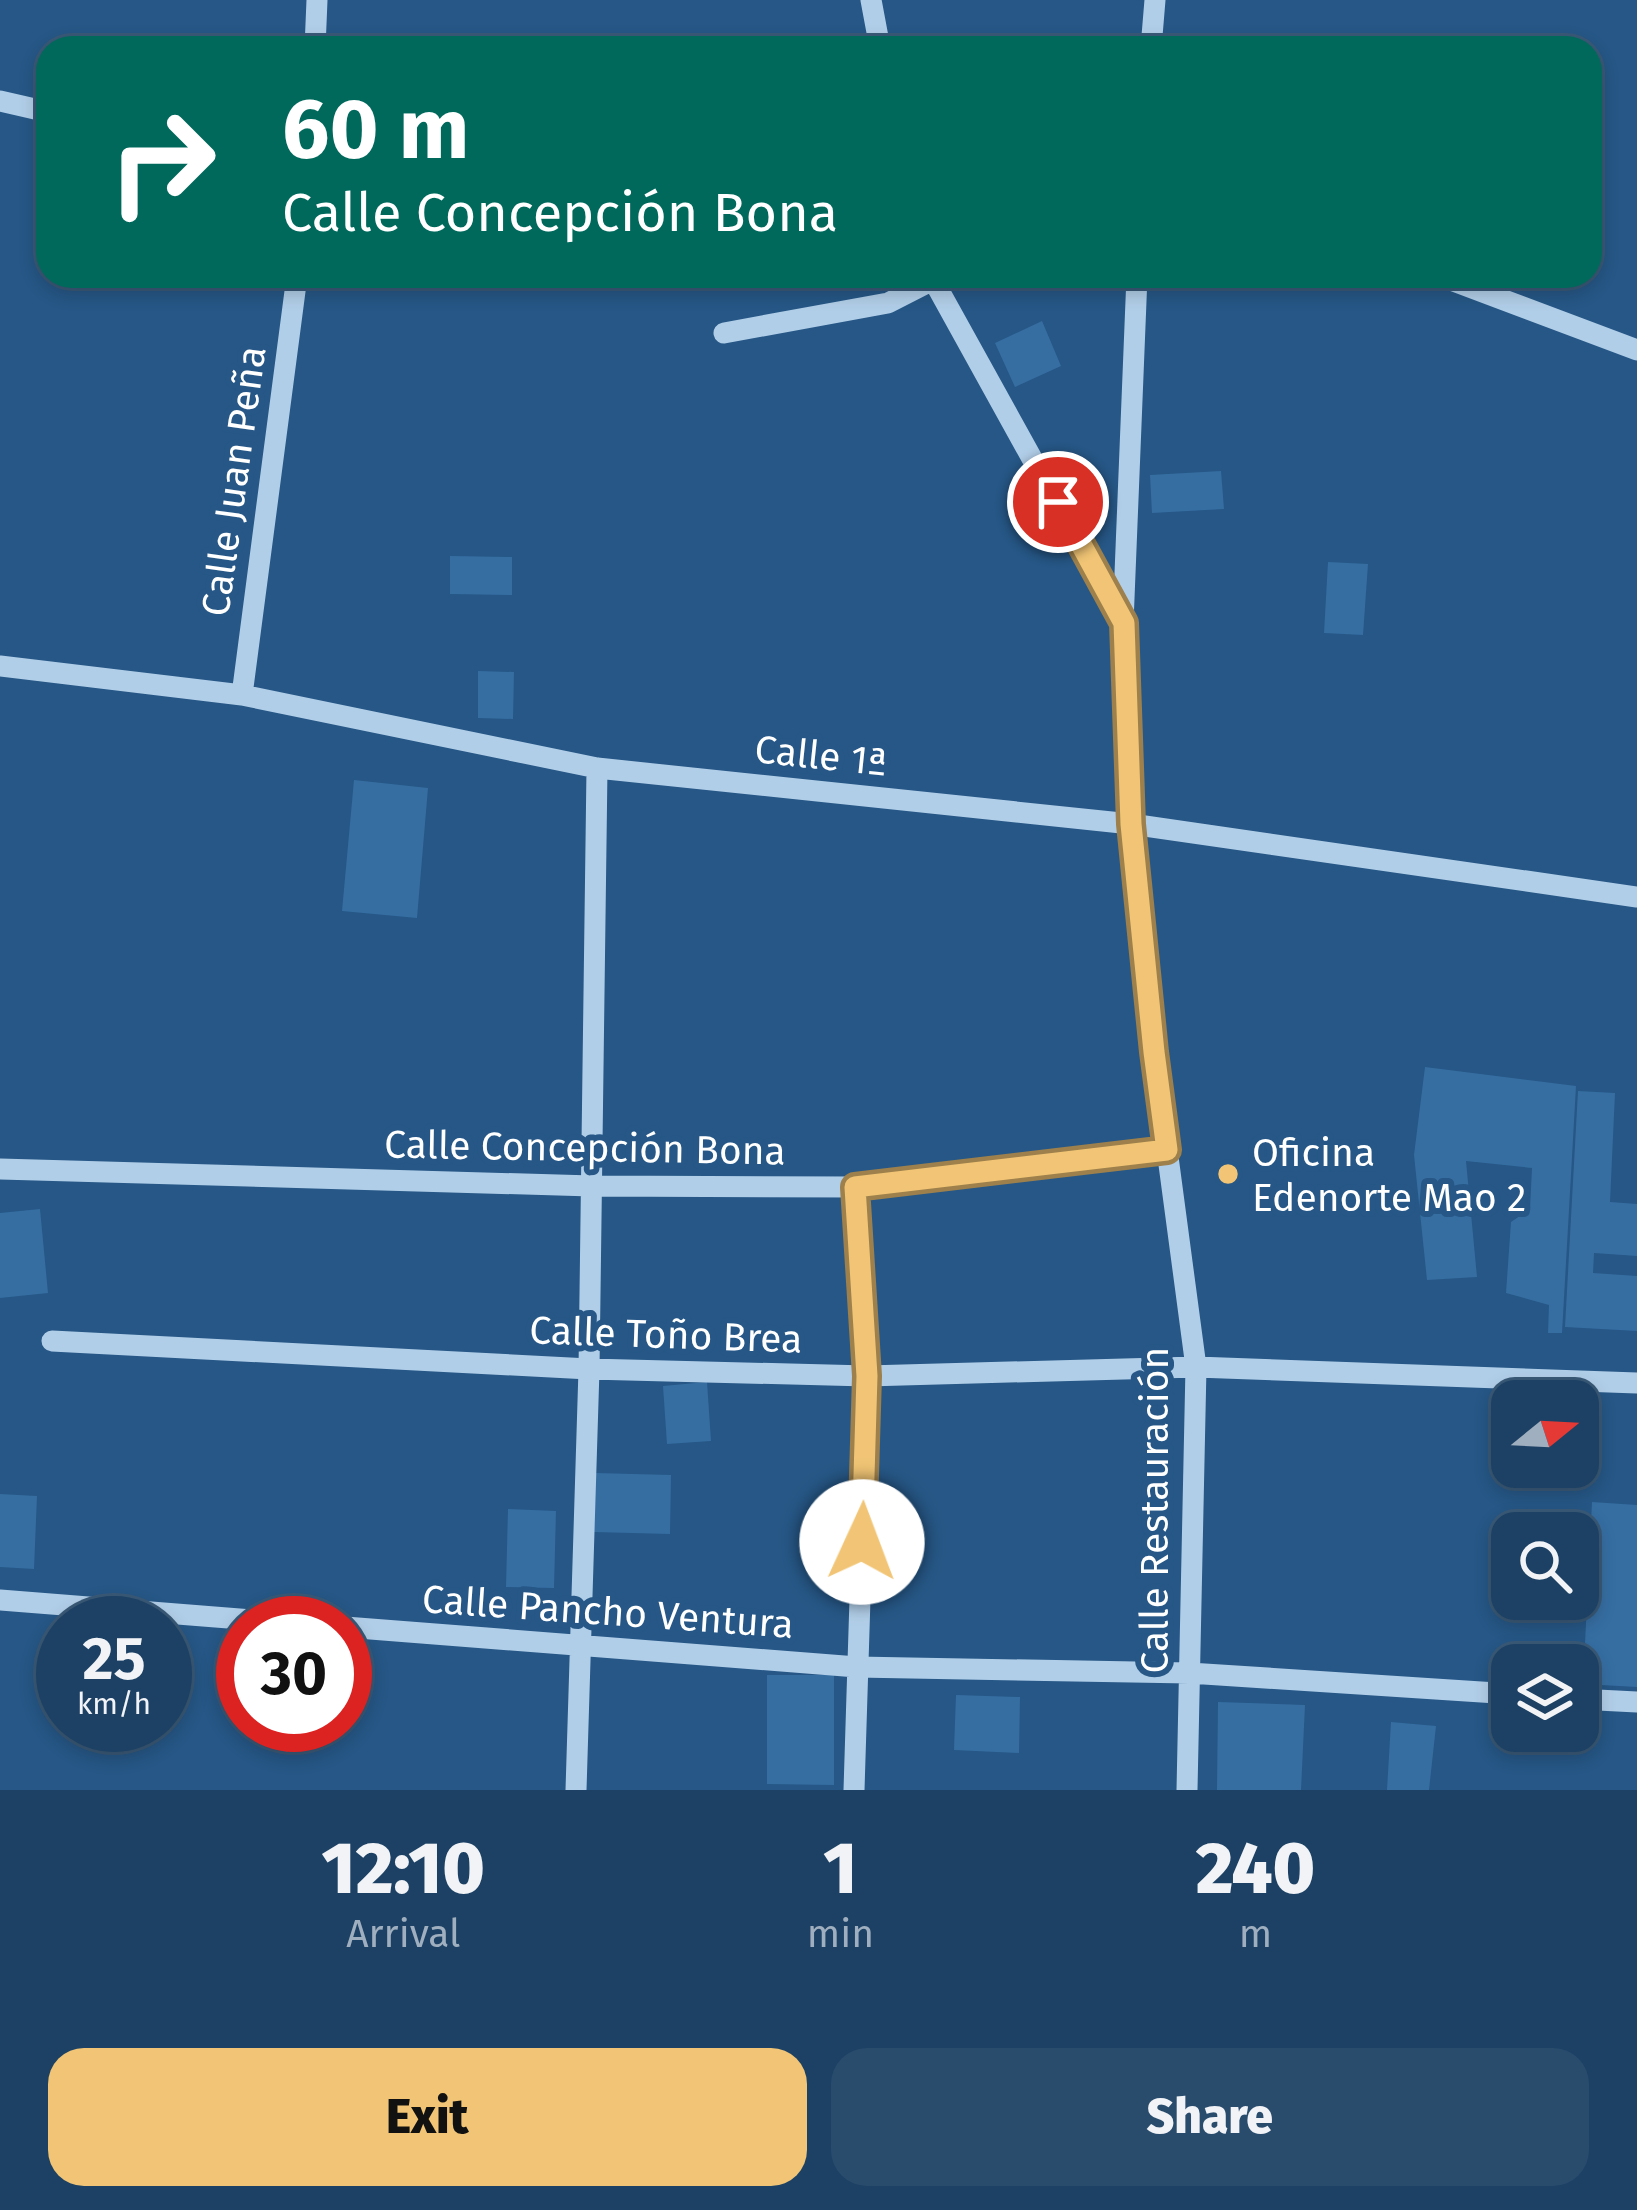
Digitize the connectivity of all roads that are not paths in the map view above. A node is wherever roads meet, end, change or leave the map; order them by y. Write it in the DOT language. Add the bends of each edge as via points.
graph roads {
  1 [pos="317,0"];
  2 [pos="871,0"];
  3 [pos="1154,0"];
  4 [pos="316,36"];
  5 [pos="878,36"];
  6 [pos="1152,36"];
  7 [pos="0,101"];
  8 [pos="36,109"];
  9 [pos="295,288"];
  10 [pos="914,288"];
  11 [pos="938,288"];
  12 [pos="1137,288"];
  13 [pos="1472,288"];
  14 [pos="724,333"];
  15 [pos="1637,350"];
  16 [pos="1124,623"];
  17 [pos="0,666"];
  18 [pos="242,695"];
  19 [pos="597,768"];
  20 [pos="1131,824"];
  21 [pos="1637,897"];
  22 [pos="1167,1150"];
  23 [pos="0,1169"];
  24 [pos="592,1186"];
  25 [pos="855,1187"];
  26 [pos="52,1341"];
  27 [pos="1196,1367"];
  28 [pos="589,1369"];
  29 [pos="867,1376"];
  30 [pos="1637,1383"];
  31 [pos="0,1600"];
  32 [pos="216,1617"];
  33 [pos="372,1629"];
  34 [pos="579,1646"];
  35 [pos="857,1666"];
  36 [pos="1189,1673"];
  37 [pos="1491,1693"];
  38 [pos="1599,1700"];
  39 [pos="1637,1702"];
  40 [pos="576,1790"];
  41 [pos="854,1790"];
  42 [pos="1187,1790"];
  1 -- 4 [label="street"];
  2 -- 5 [label="street"];
  3 -- 6 [label="street"];
  7 -- 8 [label="street"];
  9 -- 18 [label="street, Calle Juan Peña"];
  10 -- 14 [label="street" via="888,303"];
  11 -- 16 [label="street, Calle Restauración"];
  12 -- 16 [label="street"];
  13 -- 15 [label="street"];
  16 -- 20 [label="street, Calle Restauración"];
  17 -- 18 [label="street, Calle 1ª"];
  18 -- 19 [label="street, Calle 1ª"];
  19 -- 20 [label="street, Calle 1ª"];
  19 -- 24 [label="street"];
  20 -- 21 [label="street, Calle 1ª"];
  20 -- 22 [label="street, Calle Restauración"];
  22 -- 25 [label="street, Calle Concepción Bona"];
  22 -- 27 [label="street, Calle Restauración"];
  23 -- 24 [label="street, Calle Concepción Bona"];
  24 -- 25 [label="street, Calle Concepción Bona"];
  24 -- 28 [label="street"];
  25 -- 29 [label="street"];
  26 -- 28 [label="street, Calle Toño Brea"];
  27 -- 29 [label="street, Calle Toño Brea"];
  27 -- 30 [label="street, Calle Toño Brea"];
  27 -- 36 [label="street, Calle Restauración"];
  28 -- 29 [label="street, Calle Toño Brea"];
  28 -- 34 [label="street"];
  29 -- 35 [label="street"];
  31 -- 32 [label="street"];
  33 -- 34 [label="street, Calle Pancho Ventura"];
  34 -- 35 [label="street, Calle Pancho Ventura"];
  34 -- 40 [label="street"];
  35 -- 36 [label="street, Calle Pancho Ventura"];
  35 -- 41 [label="street"];
  36 -- 37 [label="street, Calle Pancho Ventura"];
  36 -- 42 [label="street, Calle Restauración"];
  38 -- 39 [label="street"];
}
